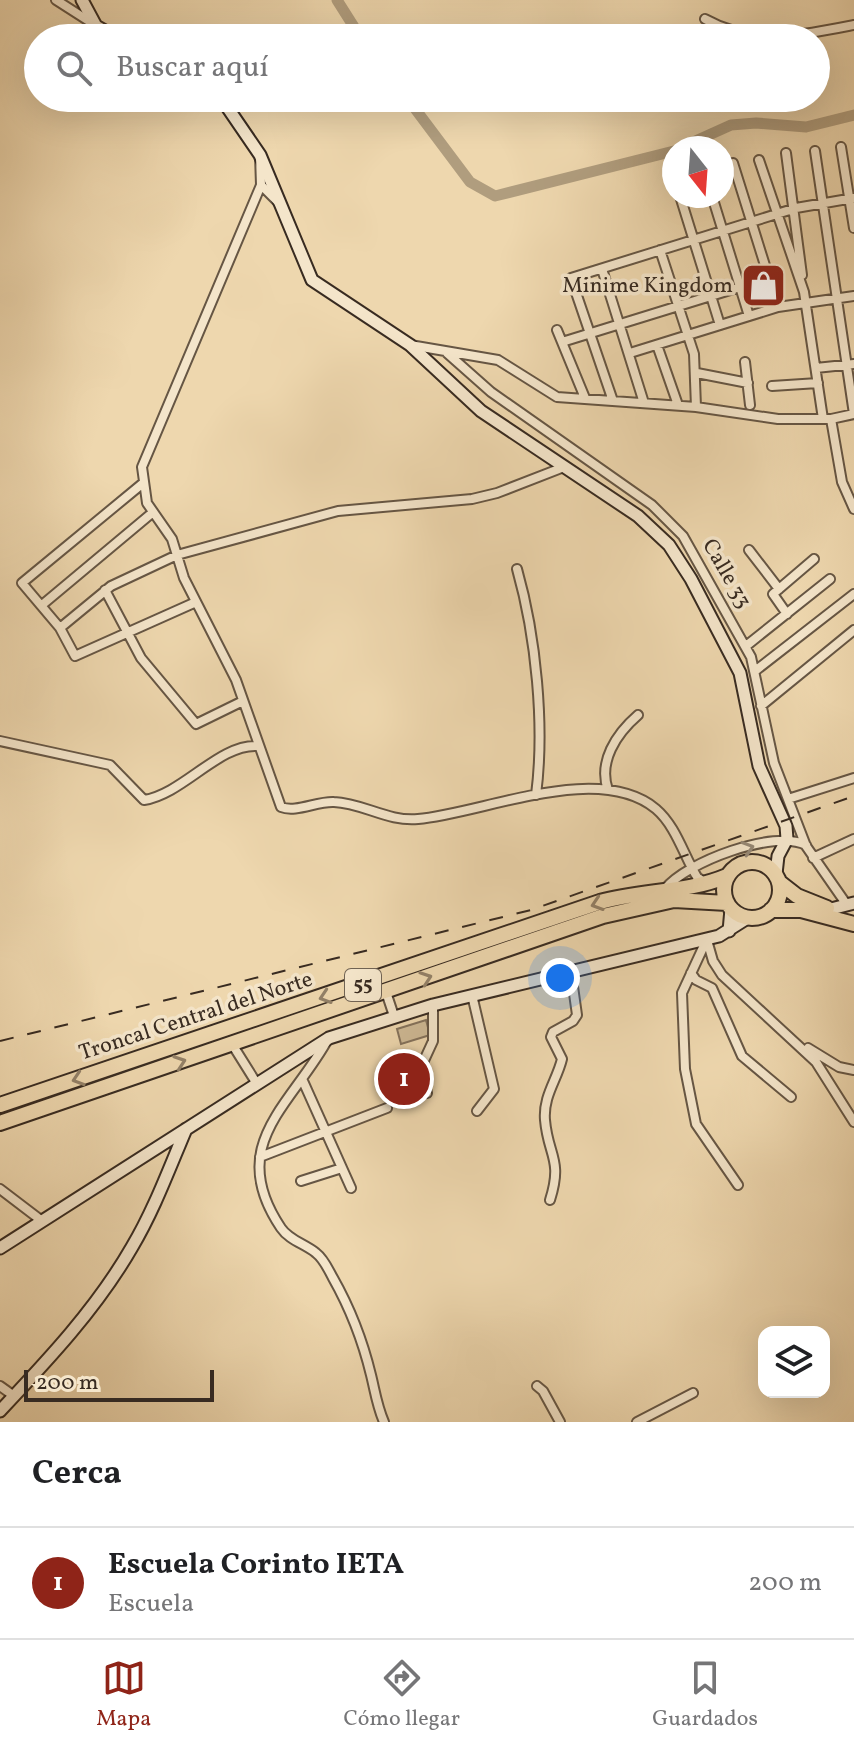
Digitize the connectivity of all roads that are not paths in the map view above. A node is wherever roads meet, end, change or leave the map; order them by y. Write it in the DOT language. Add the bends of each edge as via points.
graph roads {
  1 [pos="56,0"];
  2 [pos="82,0"];
  3 [pos="705,19"];
  4 [pos="93,24"];
  5 [pos="95,24"];
  6 [pos="721,24"];
  7 [pos="854,25"];
  8 [pos="830,28"];
  9 [pos="231,112"];
  10 [pos="841,147"];
  11 [pos="815,151"];
  12 [pos="786,153"];
  13 [pos="260,155"];
  14 [pos="759,160"];
  15 [pos="734,166"];
  16 [pos="261,185"];
  17 [pos="852,199"];
  18 [pos="823,203"];
  19 [pos="280,204"];
  20 [pos="684,208"];
  21 [pos="716,208"];
  22 [pos="796,208"];
  23 [pos="777,214"];
  24 [pos="752,222"];
  25 [pos="854,228"];
  26 [pos="723,231"];
  27 [pos="693,240"];
  28 [pos="660,250"];
  29 [pos="602,269"];
  30 [pos="740,287"];
  31 [pos="711,296"];
  32 [pos="854,296"];
  33 [pos="805,297"];
  34 [pos="836,298"];
  35 [pos="679,306"];
  36 [pos="778,307"];
  37 [pos="749,316"];
  38 [pos="620,324"];
  39 [pos="720,325"];
  40 [pos="557,330"];
  41 [pos="591,333"];
  42 [pos="688,335"];
  43 [pos="562,342"];
  44 [pos="410,345"];
  45 [pos="657,345"];
  46 [pos="447,353"];
  47 [pos="630,353"];
  48 [pos="745,362"];
  49 [pos="850,364"];
  50 [pos="816,368"];
  51 [pos="697,373"];
  52 [pos="748,383"];
  53 [pos="818,383"];
  54 [pos="772,386"];
  55 [pos="585,398"];
  56 [pos="613,401"];
  57 [pos="644,403"];
  58 [pos="678,405"];
  59 [pos="750,405"];
  60 [pos="696,407"];
  61 [pos="854,414"];
  62 [pos="827,419"];
  63 [pos="564,467"];
  64 [pos="142,484"];
  65 [pos="851,498"];
  66 [pos="854,509"];
  67 [pos="152,513"];
  68 [pos="749,550"];
  69 [pos="177,555"];
  70 [pos="814,559"];
  71 [pos="517,569"];
  72 [pos="830,579"];
  73 [pos="779,589"];
  74 [pos="105,590"];
  75 [pos="854,594"];
  76 [pos="196,602"];
  77 [pos="42,605"];
  78 [pos="787,614"];
  79 [pos="60,628"];
  80 [pos="854,630"];
  81 [pos="126,634"];
  82 [pos="746,646"];
  83 [pos="755,671"];
  84 [pos="243,701"];
  85 [pos="761,706"];
  86 [pos="638,715"];
  87 [pos="0,741"];
  88 [pos="257,746"];
  89 [pos="854,778"];
  90 [pos="608,790"];
  91 [pos="536,795"];
  92 [pos="788,799"];
  93 [pos="787,839"];
  94 [pos="854,839"];
  95 [pos="806,846"];
  96 [pos="813,858"];
  97 [pos="692,867"];
  98 [pos="727,876"];
  99 [pos="777,878"];
  100 [pos="706,884"];
  101 [pos="665,890"];
  102 [pos="729,906"];
  103 [pos="852,908"];
  104 [pos="771,910"];
  105 [pos="749,917"];
  106 [pos="854,924"];
  107 [pos="729,931"];
  108 [pos="707,939"];
  109 [pos="571,972"];
  110 [pos="691,973"];
  111 [pos="386,992"];
  112 [pos="472,995"];
  113 [pos="433,1005"];
  114 [pos="394,1016"];
  115 [pos="788,1036"];
  116 [pos="329,1038"];
  117 [pos="232,1044"];
  118 [pos="302,1055"];
  119 [pos="312,1068"];
  120 [pos="854,1070"];
  121 [pos="303,1081"];
  122 [pos="257,1084"];
  123 [pos="427,1093"];
  124 [pos="791,1097"];
  125 [pos="0,1105"];
  126 [pos="387,1108"];
  127 [pos="477,1111"];
  128 [pos="854,1122"];
  129 [pos="0,1123"];
  130 [pos="187,1129"];
  131 [pos="326,1134"];
  132 [pos="260,1157"];
  133 [pos="342,1168"];
  134 [pos="301,1181"];
  135 [pos="738,1185"];
  136 [pos="351,1188"];
  137 [pos="0,1189"];
  138 [pos="550,1200"];
  139 [pos="42,1221"];
  140 [pos="0,1248"];
  141 [pos="0,1386"];
  142 [pos="537,1386"];
  143 [pos="693,1393"];
  144 [pos="14,1396"];
  145 [pos="0,1411"];
  146 [pos="384,1422"];
  147 [pos="560,1422"];
  148 [pos="637,1422"];
  1 -- 4 [label="street"];
  2 -- 5 [label="street"];
  3 -- 6 [label="street"];
  7 -- 8 [label="street"];
  9 -- 13 [label="street"];
  10 -- 17 [label="street"];
  11 -- 18 [label="street"];
  12 -- 22 [label="street"];
  13 -- 16 [label="street"];
  13 -- 19 [label="street"];
  14 -- 23 [label="street"];
  15 -- 24 [label="street"];
  16 -- 19 [label="street"];
  16 -- 64 [label="street" via="142,467"];
  17 -- 18 [label="street"];
  17 -- 25 [label="street"];
  18 -- 22 [label="street"];
  18 -- 34 [label="street"];
  19 -- 44 [label="street" via="312,280"];
  20 -- 27 [label="street"];
  21 -- 26 [label="street"];
  22 -- 23 [label="street"];
  22 -- 33 [label="street"];
  23 -- 24 [label="street"];
  23 -- 33 [label="street"];
  24 -- 26 [label="street"];
  24 -- 36 [label="street"];
  26 -- 27 [label="street"];
  26 -- 30 [label="street"];
  27 -- 28 [label="street"];
  27 -- 31 [label="street"];
  28 -- 29 [label="street"];
  28 -- 35 [label="street"];
  29 -- 38 [label="street"];
  29 -- 41 [label="street" via="571,278"];
  30 -- 31 [label="street"];
  30 -- 37 [label="street"];
  31 -- 35 [label="street"];
  31 -- 39 [label="street"];
  32 -- 34 [label="street"];
  33 -- 34 [label="street"];
  33 -- 36 [label="street"];
  33 -- 50 [label="street"];
  34 -- 49 [label="street"];
  35 -- 38 [label="street"];
  35 -- 42 [label="street"];
  36 -- 37 [label="street"];
  37 -- 39 [label="street"];
  38 -- 41 [label="street"];
  38 -- 47 [label="street"];
  39 -- 42 [label="street"];
  40 -- 43 [label="street"];
  41 -- 43 [label="street"];
  41 -- 56 [label="street"];
  42 -- 45 [label="street"];
  42 -- 51 [label="street"];
  43 -- 55 [label="street"];
  44 -- 46 [label="street"];
  44 -- 63 [label="street" via="481,411"];
  45 -- 47 [label="street"];
  45 -- 58 [label="street"];
  46 -- 55 [label="street" via="498,360 557,397"];
  46 -- 82 [label="street, Calle 33" via="491,392 667,518 698,560"];
  47 -- 57 [label="street"];
  48 -- 52 [label="street"];
  49 -- 50 [label="street"];
  49 -- 61 [label="street"];
  50 -- 53 [label="street"];
  51 -- 52 [label="street"];
  51 -- 60 [label="street"];
  52 -- 59 [label="street"];
  53 -- 54 [label="street"];
  53 -- 62 [label="street"];
  55 -- 56 [label="street"];
  56 -- 57 [label="street"];
  57 -- 58 [label="street"];
  58 -- 60 [label="street"];
  60 -- 62 [label="street" via="778,419"];
  61 -- 62 [label="street"];
  62 -- 65 [label="street"];
  63 -- 69 [label="street" via="484,496 338,511"];
  63 -- 93 [label="street" via="655,529 691,579 740,673 759,766 785,821"];
  64 -- 67 [label="street"];
  64 -- 77 [label="street" via="22,583"];
  65 -- 66 [label="street"];
  67 -- 69 [label="street"];
  67 -- 77 [label="street"];
  68 -- 73 [label="street"];
  69 -- 74 [label="street"];
  69 -- 76 [label="street"];
  70 -- 73 [label="street"];
  71 -- 91 [label="street" via="542,748"];
  72 -- 78 [label="street"];
  73 -- 78 [label="street" via="773,594"];
  74 -- 79 [label="street"];
  74 -- 81 [label="street"];
  75 -- 83 [label="street"];
  76 -- 81 [label="street"];
  76 -- 84 [label="street"];
  77 -- 79 [label="street"];
  78 -- 82 [label="street"];
  79 -- 81 [label="street" via="75,656"];
  80 -- 85 [label="street"];
  81 -- 84 [label="street" via="196,724"];
  82 -- 83 [label="street, Calle 33"];
  83 -- 85 [label="street, Calle 33"];
  84 -- 88 [label="street"];
  85 -- 92 [label="street, Calle 33"];
  86 -- 90 [label="street" via="607,757 603,771"];
  87 -- 88 [label="street" via="110,765 144,800 234,749"];
  88 -- 91 [label="street" via="285,809 332,802 380,816 420,819"];
  89 -- 92 [label="street"];
  90 -- 91 [label="street"];
  90 -- 97 [label="street" via="660,813"];
  92 -- 95 [label="street, Calle 33"];
  93 -- 95 [label="street"];
  97 -- 93 [label="street, one-way"];
  93 -- 99 [label="street" via="778,856"];
  94 -- 96 [label="street"];
  95 -- 96 [label="street, Calle 33"];
  96 -- 103 [label="street, Calle 33"];
  97 -- 100 [label="street"];
  97 -- 101 [label="street"];
  98 -- 99 [label="highway, 55" via="751,861 768,866"];
  98 -- 100 [label="highway, Troncal Central del Norte / 55"];
  98 -- 102 [label="highway"];
  99 -- 103 [label="highway, 55" via="797,896 831,909"];
  99 -- 104 [label="highway" via="778,899"];
  100 -- 101 [label="highway, Troncal Central del Norte / 55"];
  101 -- 125 [label="highway, Troncal Central del Norte / 55, one-way" via="600,902"];
  102 -- 105 [label="highway, 55"];
  102 -- 107 [label="street"];
  111 -- 102 [label="highway, Troncal Central del Norte / 55, one-way" via="635,906 674,900"];
  104 -- 105 [label="highway"];
  104 -- 106 [label="highway" via="801,910"];
  105 -- 107 [label="street"];
  107 -- 108 [label="street"];
  108 -- 109 [label="street"];
  108 -- 110 [label="street"];
  108 -- 115 [label="street" via="722,975"];
  109 -- 112 [label="street"];
  109 -- 138 [label="street" via="577,1015 551,1037 562,1061 546,1101 545,1119 558,1171"];
  110 -- 124 [label="street" via="712,988 742,1056"];
  110 -- 135 [label="street" via="681,1005 692,1110 701,1133"];
  111 -- 114 [label="street"];
  111 -- 117 [label="highway, Troncal Central del Norte / 55"];
  112 -- 113 [label="street"];
  112 -- 127 [label="street" via="494,1089"];
  113 -- 114 [label="street"];
  113 -- 123 [label="street" via="433,1041 421,1067"];
  114 -- 116 [label="street"];
  115 -- 120 [label="street" via="839,1067"];
  115 -- 128 [label="street" via="824,1070"];
  116 -- 118 [label="street"];
  116 -- 119 [label="street"];
  117 -- 122 [label="street"];
  129 -- 117 [label="highway, Troncal Central del Norte / 55, one-way"];
  118 -- 119 [label="street"];
  118 -- 122 [label="street"];
  119 -- 121 [label="street"];
  121 -- 131 [label="street"];
  121 -- 132 [label="street" via="273,1115"];
  122 -- 130 [label="street"];
  126 -- 131 [label="street"];
  130 -- 139 [label="street"];
  130 -- 144 [label="street" via="149,1216 114,1275"];
  131 -- 132 [label="street"];
  131 -- 133 [label="street"];
  132 -- 146 [label="street" via="263,1192 282,1230 318,1254 343,1297"];
  133 -- 134 [label="street"];
  133 -- 136 [label="street"];
  137 -- 139 [label="street"];
  139 -- 140 [label="street"];
  141 -- 144 [label="street"];
  142 -- 147 [label="street"];
  143 -- 148 [label="street"];
  144 -- 145 [label="street"];
}
